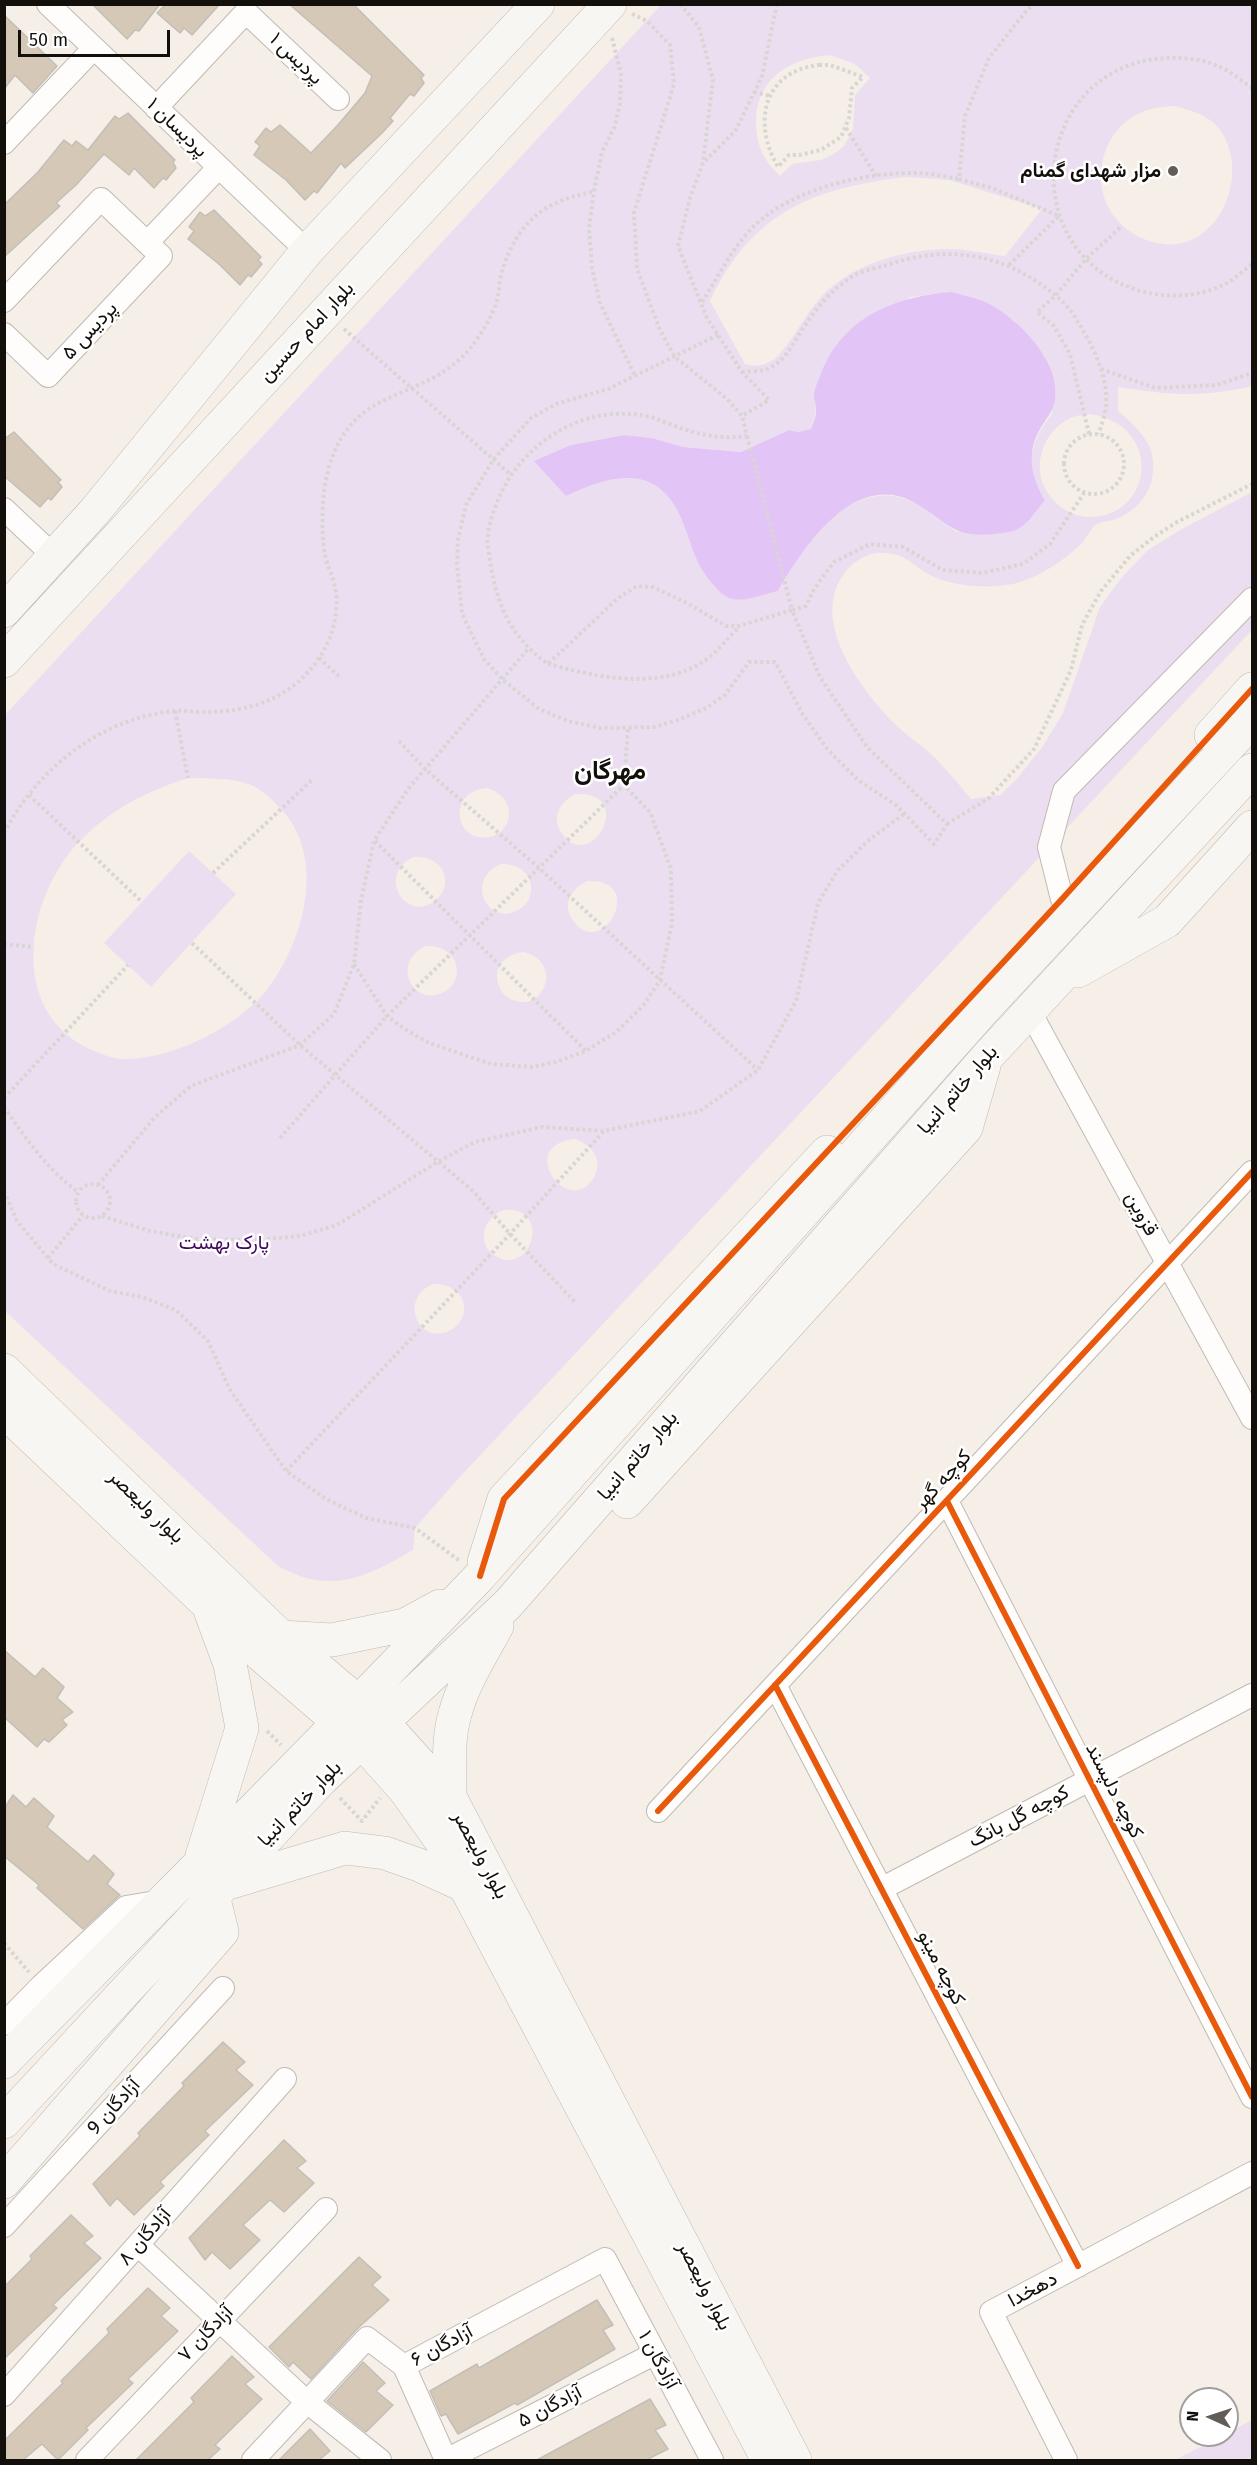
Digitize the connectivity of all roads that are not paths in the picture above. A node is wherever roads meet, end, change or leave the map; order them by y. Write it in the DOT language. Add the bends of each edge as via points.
graph roads {
  1 [pos="48,4"];
  2 [pos="538,4"];
  3 [pos="617,15"];
  4 [pos="94,48"];
  5 [pos="338,99"];
  6 [pos="156,108"];
  7 [pos="4,143"];
  8 [pos="219,167"];
  9 [pos="147,243"];
  10 [pos="307,251"];
  11 [pos="4,301"];
  12 [pos="4,334"];
  13 [pos="4,509"];
  14 [pos="95,511"];
  15 [pos="124,531"];
  16 [pos="55,557"];
  17 [pos="1252,599"];
  18 [pos="4,611"];
  19 [pos="4,661"];
  20 [pos="1252,690"];
  21 [pos="1252,721"];
  22 [pos="1252,770"];
  23 [pos="1252,827"];
  24 [pos="1062,899"];
  25 [pos="1052,985"];
  26 [pos="1029,1010"];
  27 [pos="986,1058"];
  28 [pos="1252,1172"];
  29 [pos="1168,1263"];
  30 [pos="734,1290"];
  31 [pos="760,1316"];
  32 [pos="4,1370"];
  33 [pos="5,1414"];
  34 [pos="1252,1418"];
  35 [pos="947,1501"];
  36 [pos="470,1586"];
  37 [pos="508,1603"];
  38 [pos="208,1605"];
  39 [pos="281,1637"];
  40 [pos="775,1684"];
  41 [pos="1252,1695"];
  42 [pos="360,1722"];
  43 [pos="1090,1780"];
  44 [pos="657,1811"];
  45 [pos="450,1819"];
  46 [pos="220,1869"];
  47 [pos="463,1885"];
  48 [pos="881,1889"];
  49 [pos="162,1901"];
  50 [pos="223,1988"];
  51 [pos="4,2024"];
  52 [pos="4,2062"];
  53 [pos="285,2079"];
  54 [pos="1252,2097"];
  55 [pos="4,2122"];
  56 [pos="1252,2173"];
  57 [pos="4,2182"];
  58 [pos="326,2210"];
  59 [pos="4,2226"];
  60 [pos="138,2245"];
  61 [pos="605,2259"];
  62 [pos="1078,2266"];
  63 [pos="218,2321"];
  64 [pos="654,2354"];
  65 [pos="404,2366"];
  66 [pos="4,2395"];
  67 [pos="307,2402"];
  68 [pos="763,2425"];
  69 [pos="705,2458"];
  70 [pos="87,2460"];
  71 [pos="253,2460"];
  72 [pos="380,2460"];
  73 [pos="446,2460"];
  74 [pos="768,2460"];
  75 [pos="795,2460"];
  76 [pos="1066,2460"];
  1 -- 4 [label="street, پردیسان ۱"];
  2 -- 10 [label="main road"];
  3 -- 15 [label="main road, بلوار امام حسین" via="326,312"];
  4 -- 6 [label="street, پردیسان ۱"];
  4 -- 7 [label="street"];
  5 -- 6 [label="street, پردیس ۱" via="246,12"];
  6 -- 8 [label="street, پردیسان ۱"];
  8 -- 9 [label="street"];
  8 -- 10 [label="street, پردیسان ۱"];
  9 -- 11 [label="street" via="101,199"];
  9 -- 12 [label="street, پردیس ۵" via="160,256 48,376"];
  10 -- 14 [label="main road"];
  13 -- 16 [label="street"];
  14 -- 15 [label="main road"];
  14 -- 16 [label="main road"];
  15 -- 19 [label="main road, بلوار امام حسین"];
  16 -- 18 [label="main road"];
  17 -- 24 [label="street" via="1064,791 1050,847"];
  20 -- 24 [label="main road"];
  21 -- 30 [label="main road, بلوار خاتم انبیا" via="987,1006"];
  22 -- 25 [label="main road, بلوار خاتم انبیا"];
  23 -- 25 [label="main road" via="1167,921"];
  24 -- 36 [label="main road" via="504,1499"];
  25 -- 26 [label="main road, بلوار خاتم انبیا"];
  26 -- 27 [label="main road, بلوار خاتم انبیا"];
  26 -- 29 [label="street, قزوین"];
  27 -- 31 [label="main road, بلوار خاتم انبیا"];
  27 -- 37 [label="main road" via="966,1128 560,1576"];
  28 -- 29 [label="street, کوچه گهر"];
  29 -- 34 [label="street, قزوین"];
  29 -- 35 [label="street, کوچه گهر"];
  30 -- 31 [label="main road"];
  30 -- 36 [label="main road, بلوار خاتم انبیا"];
  31 -- 37 [label="main road, بلوار خاتم انبیا"];
  32 -- 39 [label="main road, بلوار ولیعصر"];
  33 -- 38 [label="main road, بلوار ولیعصر"];
  35 -- 40 [label="street, کوچه گهر"];
  35 -- 43 [label="street, کوچه دلپسند"];
  36 -- 37 [label="main road" via="474,1602 483,1610"];
  36 -- 39 [label="main road" via="405,1625 332,1640"];
  36 -- 42 [label="main road, بلوار خاتم انبیا"];
  37 -- 42 [label="main road, بلوار خاتم انبیا"];
  37 -- 45 [label="main road" via="455,1713 449,1750"];
  38 -- 42 [label="main road, بلوار ولیعصر" via="261,1655"];
  38 -- 46 [label="main road" via="230,1664 242,1728"];
  39 -- 42 [label="main road, بلوار ولیعصر"];
  40 -- 44 [label="street, کوچه گهر"];
  40 -- 48 [label="street, کوچه مینو"];
  41 -- 43 [label="street, کوچه گل بانگ"];
  42 -- 45 [label="main road, بلوار ولیعصر" via="404,1789"];
  42 -- 46 [label="main road, بلوار خاتم انبیا" via="321,1780"];
  43 -- 48 [label="street, کوچه گل بانگ"];
  43 -- 54 [label="street, کوچه دلپسند"];
  45 -- 47 [label="main road, بلوار ولیعصر"];
  45 -- 68 [label="main road, بلوار ولیعصر"];
  46 -- 47 [label="main road" via="345,1848 385,1853"];
  46 -- 49 [label="main road, بلوار خاتم انبیا"];
  46 -- 55 [label="main road, بلوار خاتم انبیا"];
  46 -- 57 [label="main road" via="222,1932"];
  47 -- 68 [label="main road, بلوار ولیعصر"];
  48 -- 62 [label="street, کوچه مینو"];
  49 -- 51 [label="street" via="126,1907"];
  49 -- 52 [label="main road, بلوار خاتم انبیا"];
  50 -- 59 [label="street, آزادگان 9"];
  53 -- 60 [label="street, آزادگان ۸"];
  56 -- 62 [label="street, دهخدا"];
  58 -- 63 [label="street, آزادگان ۷"];
  60 -- 63 [label="street"];
  60 -- 66 [label="street, آزادگان ۸"];
  61 -- 64 [label="street, آزادگان ۱"];
  61 -- 65 [label="street, آزادگان ۶"];
  62 -- 76 [label="street, دهخدا" via="991,2312"];
  63 -- 67 [label="street"];
  63 -- 70 [label="street, آزادگان ۷"];
  64 -- 69 [label="street, آزادگان ۱"];
  64 -- 73 [label="street, آزادگان ۵"];
  65 -- 67 [label="street, آزادگان ۶" via="367,2338"];
  65 -- 73 [label="street"];
  67 -- 71 [label="street, آزادگان ۶"];
  67 -- 72 [label="street"];
  68 -- 74 [label="main road, بلوار ولیعصر"];
  68 -- 75 [label="main road, بلوار ولیعصر"];
}
